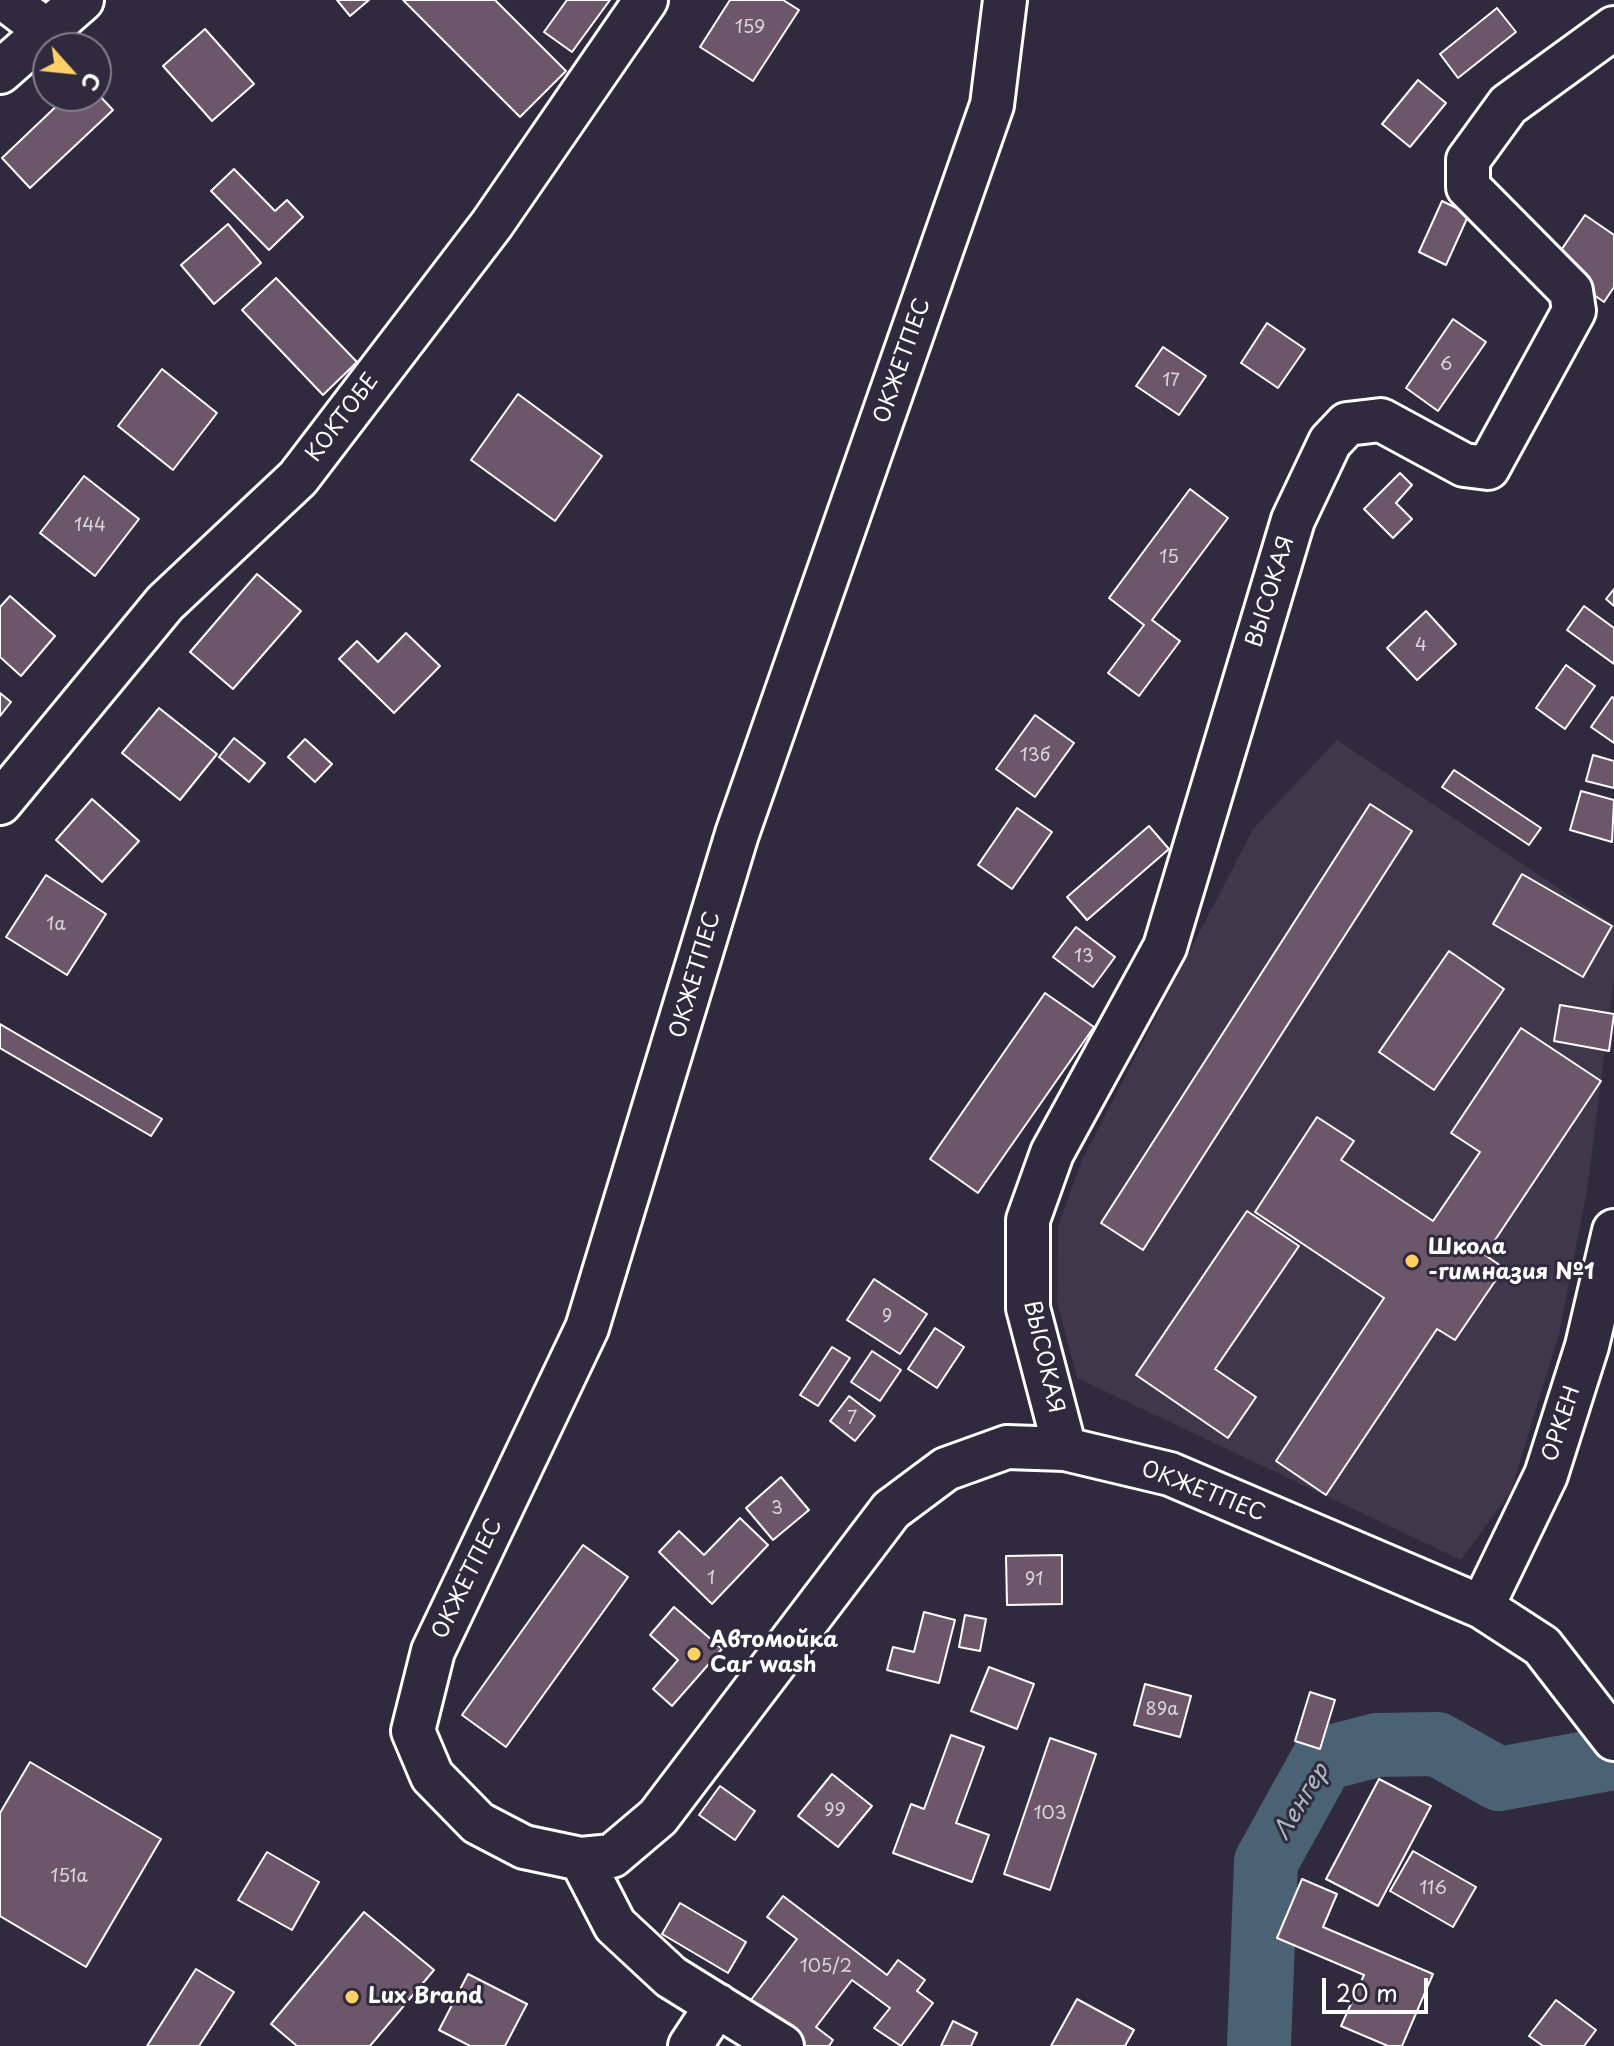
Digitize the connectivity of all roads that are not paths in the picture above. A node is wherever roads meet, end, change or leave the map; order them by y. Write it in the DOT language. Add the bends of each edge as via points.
graph roads {
  1 [pos="6,0"];
  2 [pos="82,0"];
  3 [pos="646,0"];
  4 [pos="1005,0"];
  5 [pos="1614,28"];
  6 [pos="47,31"];
  7 [pos="0,72"];
  8 [pos="0,803"];
  9 [pos="1614,1231"];
  10 [pos="1065,1449"];
  11 [pos="1482,1607"];
  12 [pos="1609,1731"];
  13 [pos="581,1859"];
  14 [pos="717,2005"];
  15 [pos="690,2046"];
  16 [pos="782,2046"];
  1 -- 6 [label="street"];
  2 -- 6 [label="street"];
  3 -- 8 [label="street, КОКТОБЕ" via="492,224 298,478 165,603"];
  4 -- 13 [label="street, ОКЖЕТПЕС" via="992,105 737,834 587,1328 433,1651 413,1731 432,1776 478,1823 524,1847"];
  5 -- 10 [label="street, ВЫСОКАЯ" via="1508,105 1468,160 1468,187 1571,291 1574,311 1488,468 1464,465 1381,420 1347,424 1330,442 1293,520 1165,947 1052,1153 1028,1220 1028,1308"];
  6 -- 7 [label="street"];
  9 -- 11 [label="street, ОРКЕН" via="1587,1346 1546,1475"];
  10 -- 11 [label="street, ОКЖЕТПЕС" via="1170,1474"];
  10 -- 13 [label="street, ОКЖЕТПЕС" via="1007,1447 946,1469 891,1510 658,1817 612,1856"];
  11 -- 12 [label="street, ОКЖЕТПЕС" via="1542,1646"];
  13 -- 14 [label="street" via="615,1925 671,1977"];
  14 -- 15 [label="street"];
  14 -- 16 [label="street"];
}
